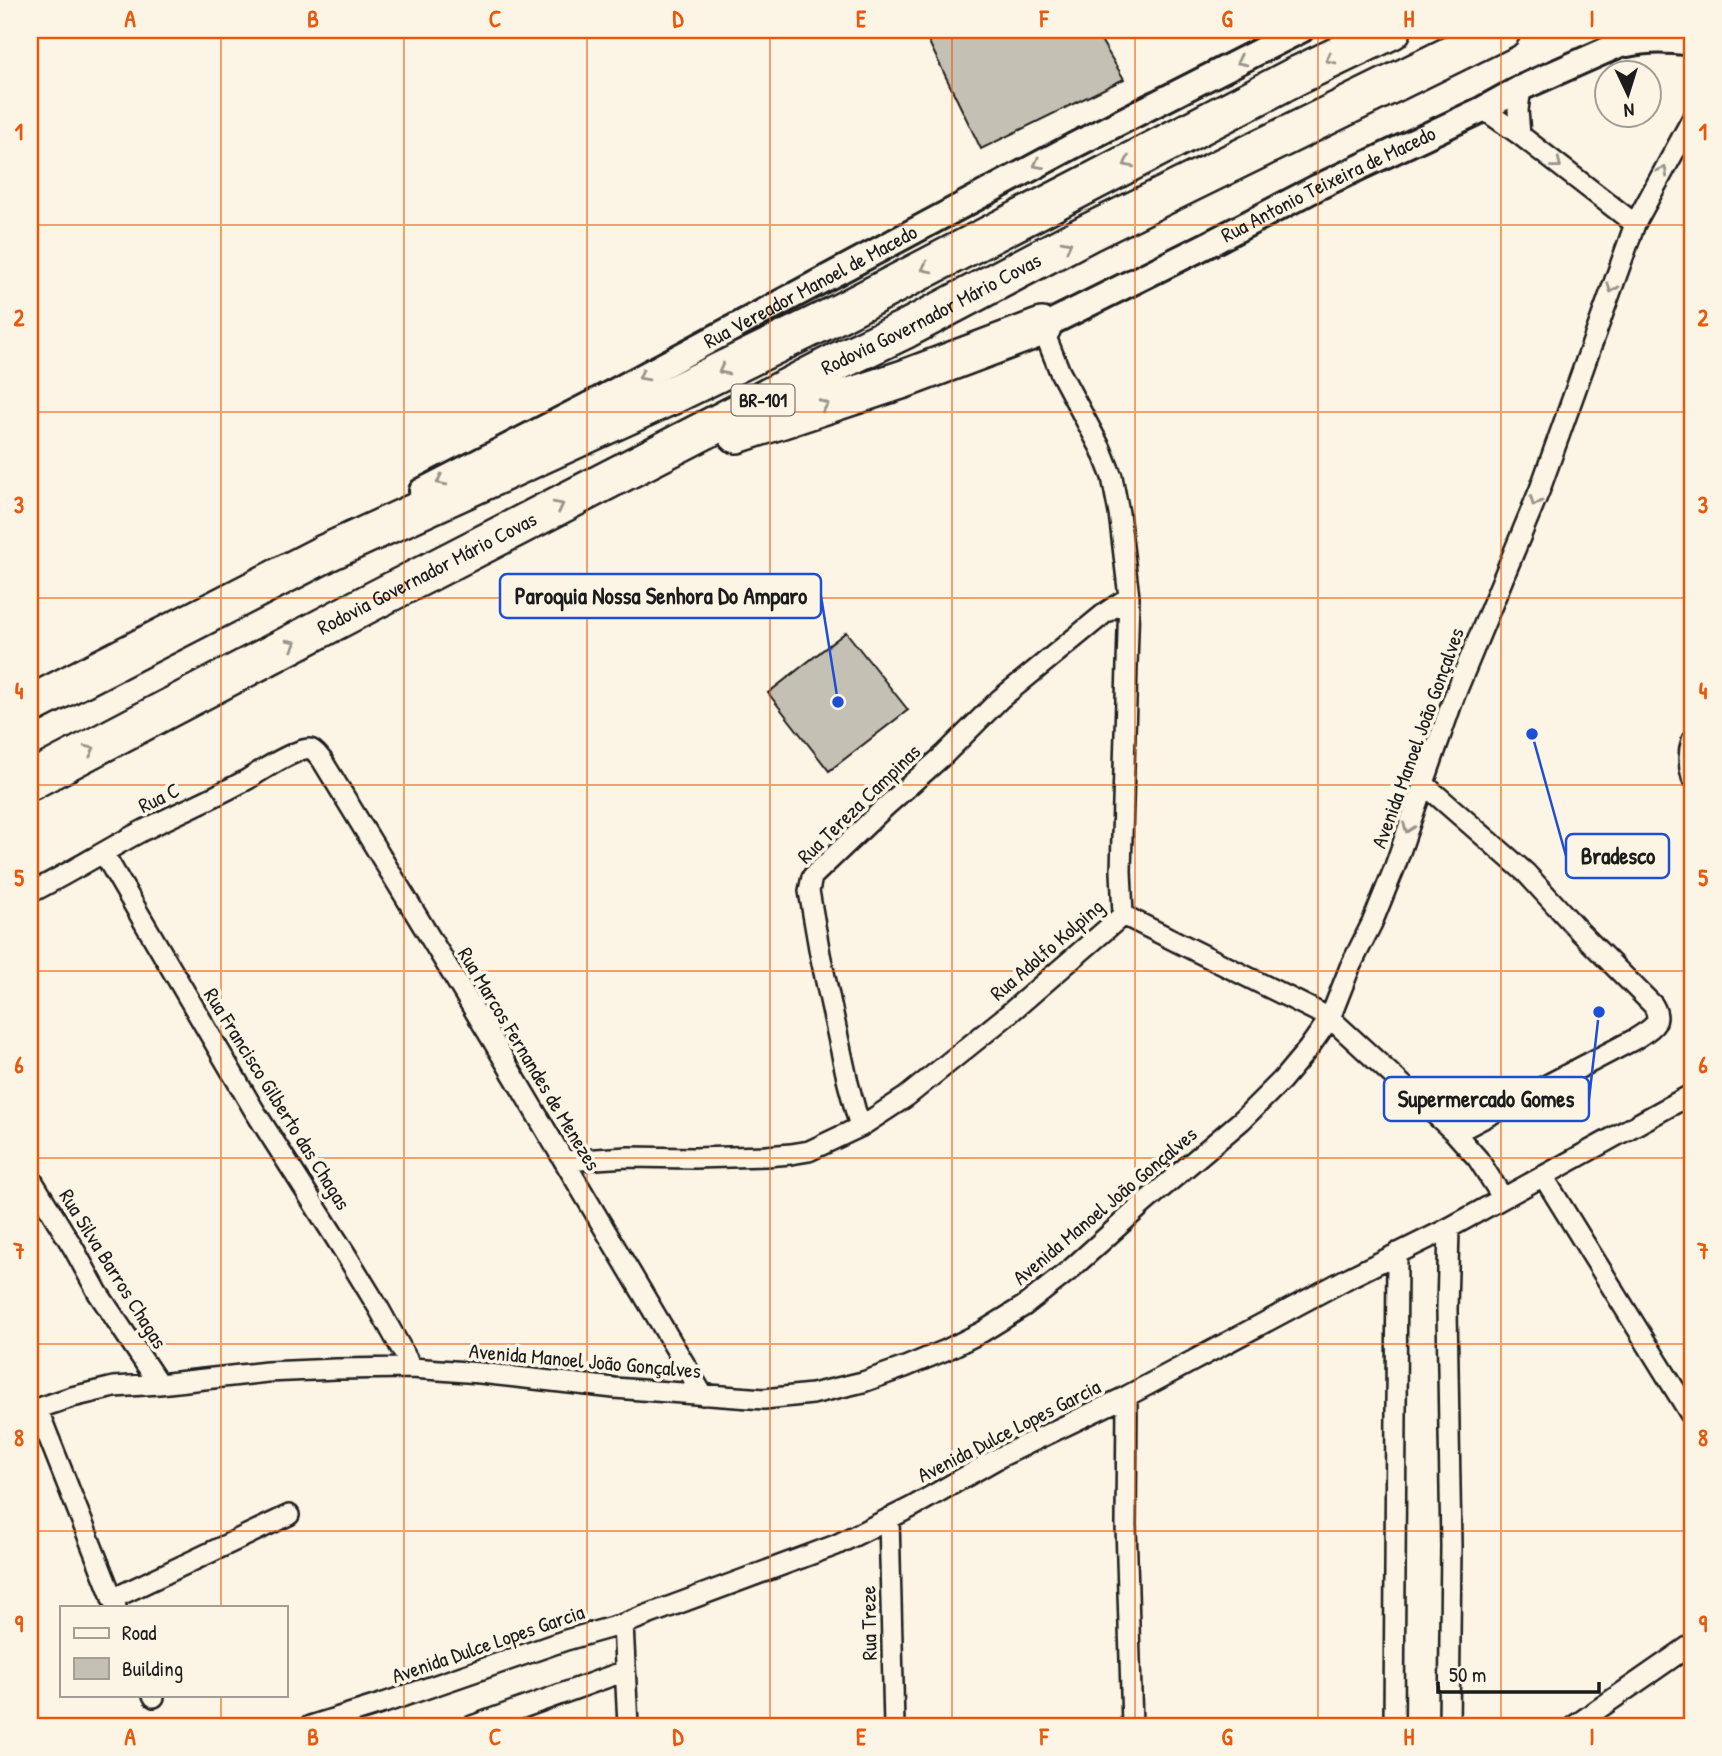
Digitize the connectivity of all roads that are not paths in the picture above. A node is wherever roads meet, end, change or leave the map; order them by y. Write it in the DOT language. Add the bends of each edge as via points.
graph roads {
  1 [pos="1301,30"];
  2 [pos="1392,30"];
  3 [pos="1502,30"];
  4 [pos="1646,30"];
  5 [pos="1692,43"];
  6 [pos="1616,46"];
  7 [pos="1521,89"];
  8 [pos="1483,109"];
  9 [pos="1690,132"];
  10 [pos="1520,135"];
  11 [pos="1635,224"];
  12 [pos="1042,327"];
  13 [pos="642,464"];
  14 [pos="326,553"];
  15 [pos="1129,597"];
  16 [pos="30,705"];
  17 [pos="1692,740"];
  18 [pos="310,749"];
  19 [pos="1692,777"];
  20 [pos="30,781"];
  21 [pos="1424,784"];
  22 [pos="104,854"];
  23 [pos="30,893"];
  24 [pos="1123,915"];
  25 [pos="1330,1018"];
  26 [pos="1692,1094"];
  27 [pos="860,1127"];
  28 [pos="1455,1133"];
  29 [pos="564,1161"];
  30 [pos="1543,1176"];
  31 [pos="30,1177"];
  32 [pos="1503,1198"];
  33 [pos="1449,1228"];
  34 [pos="1397,1253"];
  35 [pos="412,1368"];
  36 [pos="159,1384"];
  37 [pos="703,1395"];
  38 [pos="1128,1396"];
  39 [pos="33,1409"];
  40 [pos="1692,1417"];
  41 [pos="289,1515"];
  42 [pos="889,1518"];
  43 [pos="114,1603"];
  44 [pos="622,1623"];
  45 [pos="1692,1644"];
  46 [pos="625,1671"];
  47 [pos="310,1726"];
  48 [pos="472,1726"];
  49 [pos="628,1726"];
  50 [pos="894,1726"];
  51 [pos="1132,1726"];
  52 [pos="1394,1726"];
  53 [pos="1449,1726"];
  54 [pos="1574,1726"];
  1 -- 14 [label="street, Rua Vereador Manoel de Macedo, one-way" via="400,502"];
  2 -- 14 [label="highway, Rodovia Governador Mário Covas / BR-101, one-way" via="814,326"];
  13 -- 3 [label="highway, Rodovia Governador Mário Covas / BR-101, one-way" via="1088,233"];
  4 -- 6 [label="street"];
  5 -- 6 [label="street" via="1648,39"];
  6 -- 7 [label="street, Rua Antonio Teixeira de Macedo"];
  7 -- 8 [label="street, Rua Antonio Teixeira de Macedo"];
  7 -- 10 [label="street"];
  8 -- 10 [label="street"];
  8 -- 12 [label="street, Rua Antonio Teixeira de Macedo"];
  11 -- 9 [label="street, Avenida Manoel João Gonçalves, one-way"];
  10 -- 11 [label="street, one-way"];
  11 -- 21 [label="street, Avenida Manoel João Gonçalves, one-way" via="1540,489 1454,697"];
  13 -- 12 [label="highway, one-way" via="904,379"];
  12 -- 15 [label="street, Rua Adolfo Kolping" via="1112,477"];
  20 -- 13 [label="highway, Rodovia Governador Mário Covas / BR-101, one-way"];
  14 -- 16 [label="highway, Rodovia Governador Mário Covas / BR-101"];
  15 -- 24 [label="street, Rua Adolfo Kolping"];
  15 -- 27 [label="street, Rua Tereza Campinas" via="1000,699 812,877 808,891 820,954"];
  17 -- 19 [label="street"];
  18 -- 22 [label="street, Rua C" via="293,753"];
  18 -- 29 [label="street, Rua Marcos Fernandes de Menezes" via="322,760"];
  21 -- 25 [label="street, Avenida Manoel João Gonçalves, one-way" via="1372,923"];
  21 -- 28 [label="street" via="1526,873 1653,1005 1658,1019 1635,1039"];
  22 -- 23 [label="street, Rua C"];
  22 -- 35 [label="street, Rua Francisco Gilberto das Chagas" via="240,1088"];
  24 -- 25 [label="street"];
  24 -- 27 [label="street, Rua Adolfo Kolping" via="906,1097"];
  25 -- 28 [label="street"];
  25 -- 37 [label="street, Avenida Manoel João Gonçalves" via="1282,1080 1242,1120 1071,1269 982,1332 905,1367 812,1394 764,1399"];
  26 -- 30 [label="street, Avenida Dulce Lopes Garcia"];
  27 -- 29 [label="street, Rua Adolfo Kolping" via="809,1151 791,1154"];
  28 -- 32 [label="street"];
  29 -- 37 [label="street, Rua Marcos Fernandes de Menezes"];
  30 -- 32 [label="street, Avenida Dulce Lopes Garcia"];
  30 -- 40 [label="street"];
  31 -- 36 [label="street, Rua Silva Barros Chagas" via="97,1293"];
  32 -- 33 [label="street, Avenida Dulce Lopes Garcia"];
  33 -- 34 [label="street, Avenida Dulce Lopes Garcia"];
  33 -- 53 [label="street"];
  34 -- 38 [label="street, Avenida Dulce Lopes Garcia"];
  34 -- 52 [label="street"];
  35 -- 36 [label="street, Avenida Manoel João Gonçalves" via="267,1372"];
  35 -- 37 [label="street, Avenida Manoel João Gonçalves"];
  36 -- 39 [label="street, Avenida Manoel João Gonçalves" via="114,1387"];
  38 -- 42 [label="street, Avenida Dulce Lopes Garcia" via="1000,1457"];
  38 -- 51 [label="street" via="1126,1525"];
  39 -- 43 [label="street"];
  41 -- 43 [label="street"];
  42 -- 44 [label="street, Avenida Dulce Lopes Garcia" via="836,1545"];
  42 -- 50 [label="street, Rua Treze"];
  44 -- 46 [label="street"];
  44 -- 47 [label="street, Avenida Dulce Lopes Garcia"];
  45 -- 54 [label="street"];
  46 -- 48 [label="street"];
  46 -- 49 [label="street"];
}
